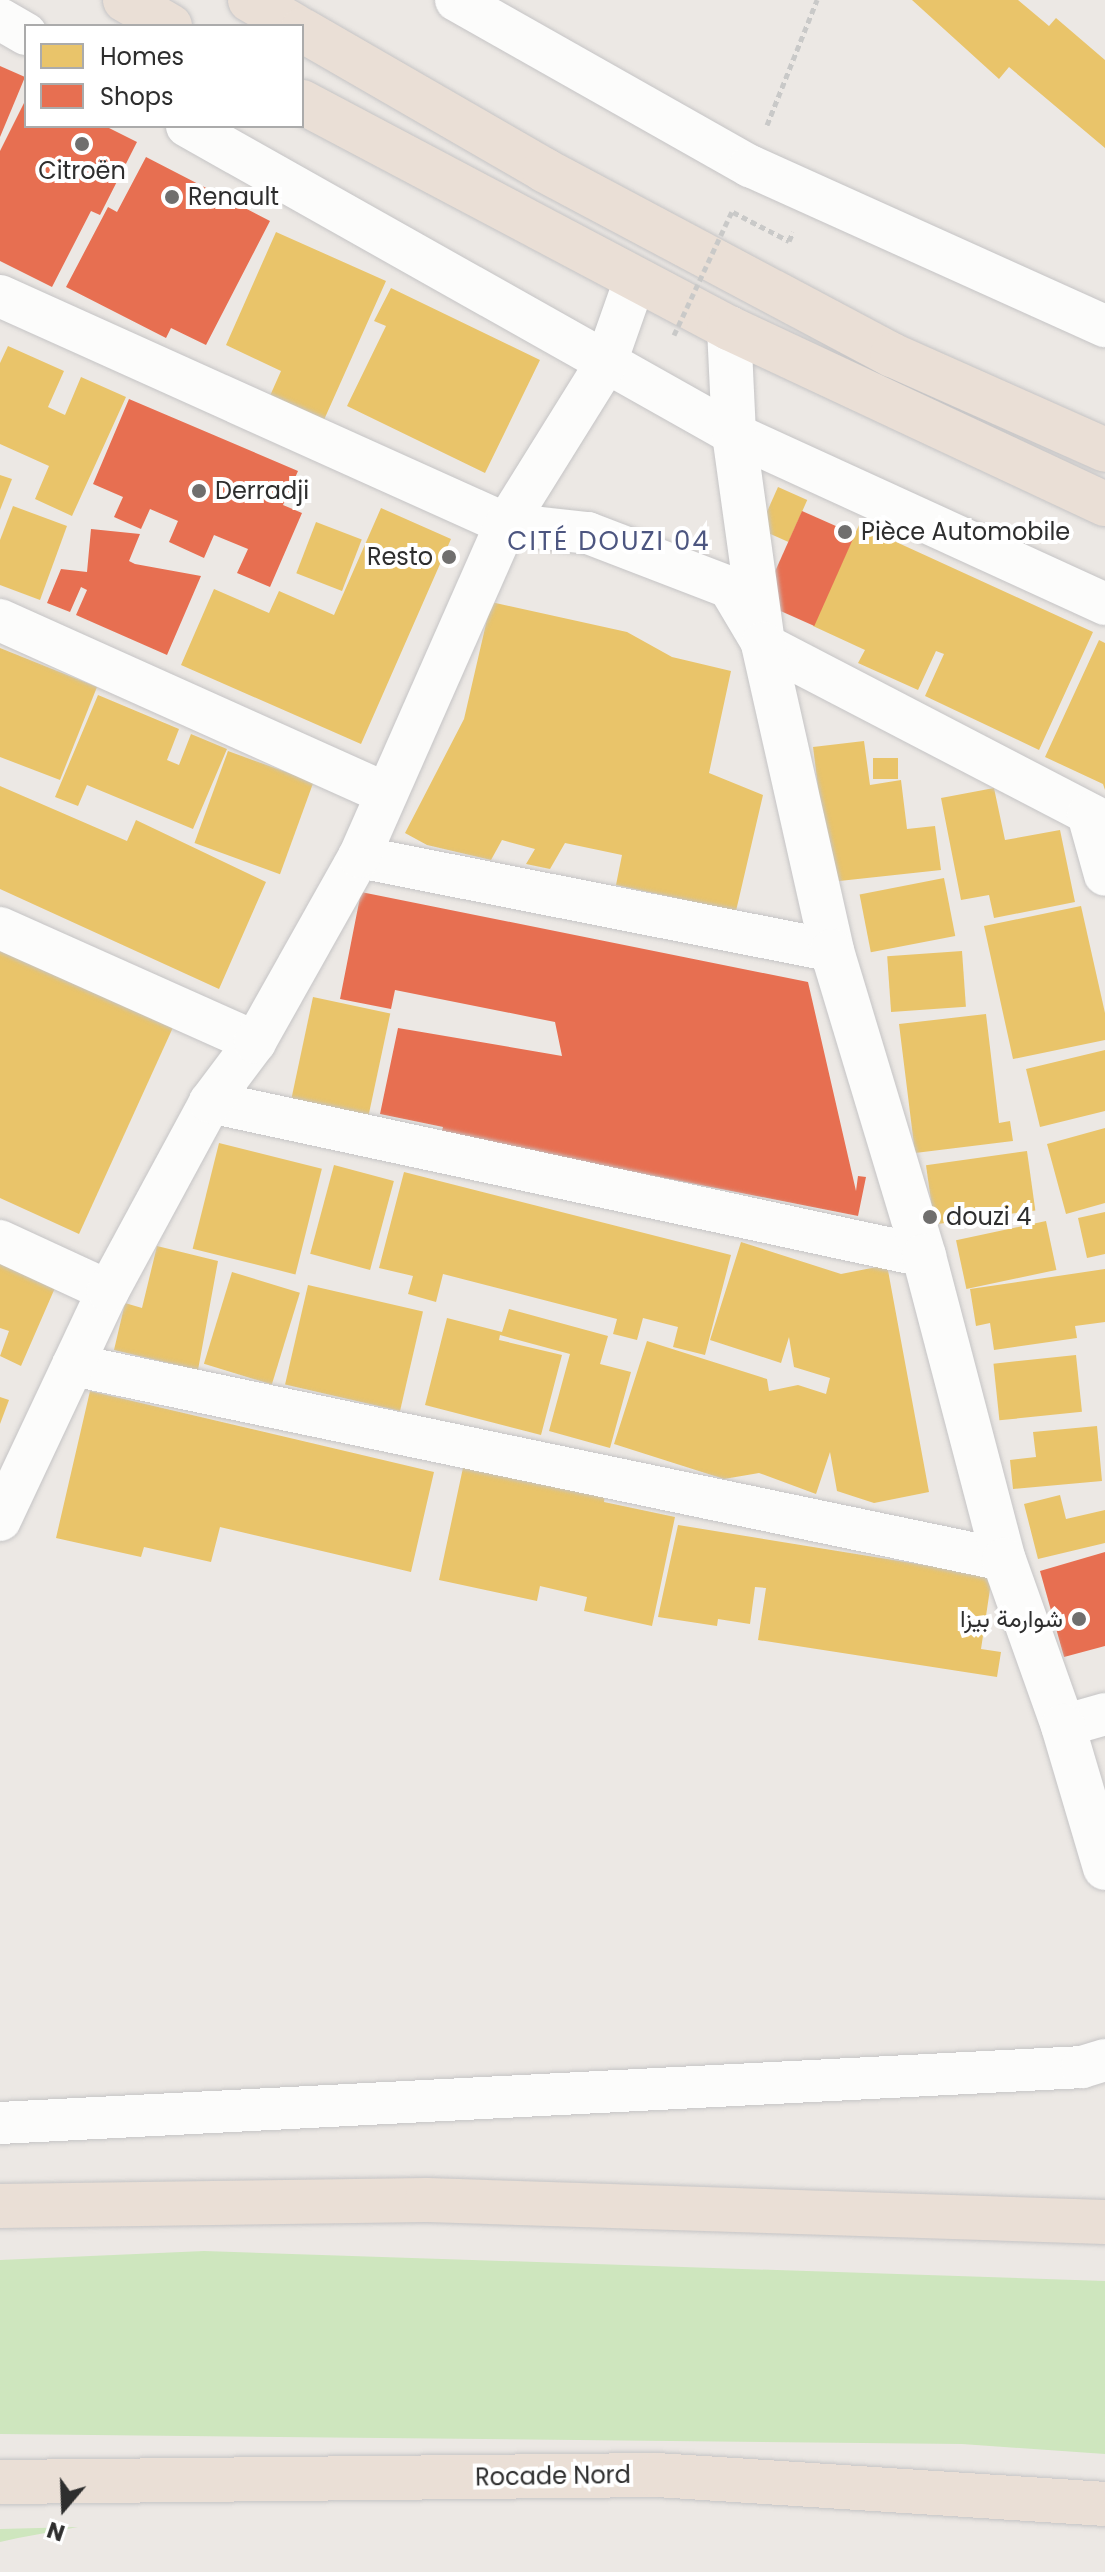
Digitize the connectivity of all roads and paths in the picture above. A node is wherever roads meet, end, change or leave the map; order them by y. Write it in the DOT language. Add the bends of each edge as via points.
graph roads {
  1 [pos="125,0"];
  2 [pos="250,0"];
  3 [pos="456,0"];
  4 [pos="817,0"];
  5 [pos="0,19"];
  6 [pos="167,24"];
  7 [pos="292,24"];
  8 [pos="304,31"];
  9 [pos="24,33"];
  10 [pos="304,103"];
  11 [pos="190,128"];
  12 [pos="750,166"];
  13 [pos="789,241"];
  14 [pos="635,280"];
  15 [pos="0,296"];
  16 [pos="1105,326"];
  17 [pos="729,328"];
  18 [pos="674,335"];
  19 [pos="605,365"];
  20 [pos="734,434"];
  21 [pos="1105,450"];
  22 [pos="1105,504"];
  23 [pos="506,524"];
  24 [pos="1105,604"];
  25 [pos="0,620"];
  26 [pos="763,644"];
  27 [pos="385,793"];
  28 [pos="1096,818"];
  29 [pos="359,857"];
  30 [pos="1105,875"];
  31 [pos="0,928"];
  32 [pos="832,951"];
  33 [pos="255,1042"];
  34 [pos="210,1102"];
  35 [pos="0,1241"];
  36 [pos="924,1256"];
  37 [pos="108,1291"];
  38 [pos="73,1365"];
  39 [pos="0,1520"];
  40 [pos="1004,1560"];
  41 [pos="1105,1714"];
  42 [pos="1063,1726"];
  43 [pos="1105,1868"];
  44 [pos="1105,2060"];
  45 [pos="0,2123"];
  46 [pos="0,2206"];
  47 [pos="1105,2222"];
  48 [pos="0,2482"];
  49 [pos="1105,2504"];
  1 -- 6 [label="highway"];
  2 -- 7 [label="highway"];
  3 -- 12 [label="street"];
  4 -- 12 [label="path"];
  5 -- 9 [label="street"];
  8 -- 21 [label="highway" via="544,170 892,355"];
  10 -- 14 [label="highway"];
  11 -- 19 [label="street"];
  12 -- 16 [label="street"];
  13 -- 18 [label="path, bridge" via="732,211"];
  14 -- 17 [label="highway"];
  14 -- 19 [label="street"];
  15 -- 23 [label="street"];
  17 -- 20 [label="street"];
  17 -- 22 [label="highway"];
  19 -- 20 [label="street"];
  19 -- 23 [label="street"];
  20 -- 24 [label="street"];
  20 -- 26 [label="street"];
  23 -- 26 [label="street" via="588,533 729,587"];
  23 -- 27 [label="street"];
  25 -- 27 [label="street"];
  26 -- 28 [label="street"];
  26 -- 32 [label="street"];
  27 -- 29 [label="street"];
  28 -- 30 [label="street"];
  29 -- 32 [label="street"];
  29 -- 33 [label="street"];
  31 -- 33 [label="street"];
  32 -- 36 [label="street"];
  33 -- 34 [label="street"];
  34 -- 36 [label="street"];
  34 -- 37 [label="street"];
  35 -- 37 [label="street"];
  36 -- 40 [label="street"];
  37 -- 38 [label="street"];
  38 -- 39 [label="street"];
  38 -- 40 [label="street"];
  40 -- 42 [label="street"];
  41 -- 42 [label="street"];
  42 -- 43 [label="street"];
  44 -- 45 [label="street" via="1082,2067"];
  46 -- 47 [label="highway" via="427,2200"];
  48 -- 49 [label="highway, Rocade Nord" via="657,2475"];
}
